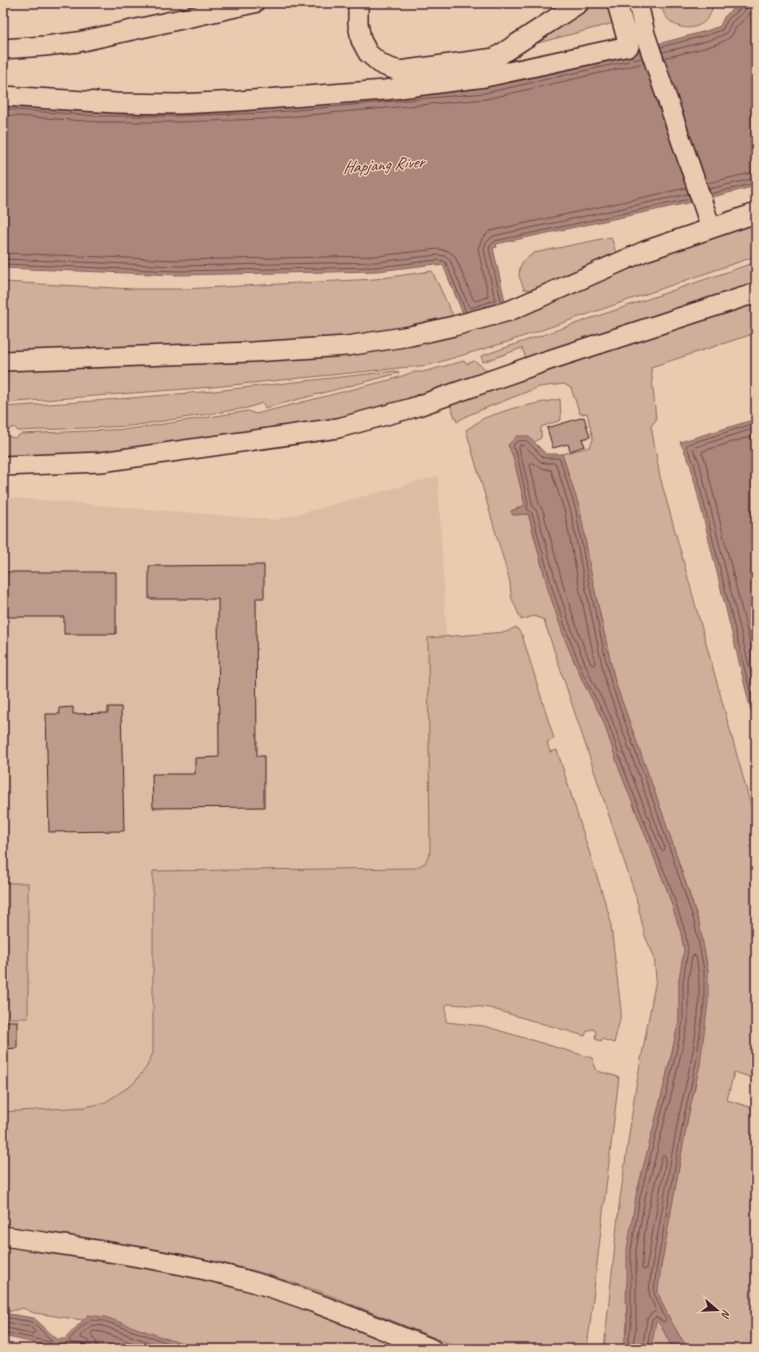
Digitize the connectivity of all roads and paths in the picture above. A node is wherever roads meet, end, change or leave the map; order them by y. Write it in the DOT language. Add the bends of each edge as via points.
graph roads {
  1 [pos="254,3"];
  2 [pos="360,3"];
  3 [pos="579,3"];
  4 [pos="617,3"];
  5 [pos="638,3"];
  6 [pos="3,49"];
  7 [pos="495,58"];
  8 [pos="399,71"];
  9 [pos="485,77"];
  10 [pos="421,85"];
  11 [pos="3,96"];
  12 [pos="756,213"];
  13 [pos="710,228"];
  14 [pos="756,293"];
  15 [pos="3,362"];
  16 [pos="3,466"];
  17 [pos="3,1236"];
  18 [pos="432,1349"];
  1 -- 6 [label="street" via="78,42"];
  2 -- 8 [label="street" via="358,23 361,40 368,53 382,65"];
  3 -- 7 [label="street"];
  4 -- 9 [label="street" via="629,46"];
  5 -- 13 [label="street" via="645,34"];
  7 -- 8 [label="street"];
  7 -- 9 [label="street"];
  8 -- 10 [label="street"];
  9 -- 10 [label="street"];
  10 -- 11 [label="street" via="285,98 178,104"];
  12 -- 13 [label="street"];
  13 -- 15 [label="street" via="645,251 509,311 410,336 347,346"];
  14 -- 16 [label="street" via="412,408 338,428 101,462"];
  17 -- 18 [label="street" via="169,1262 253,1282"];
}
